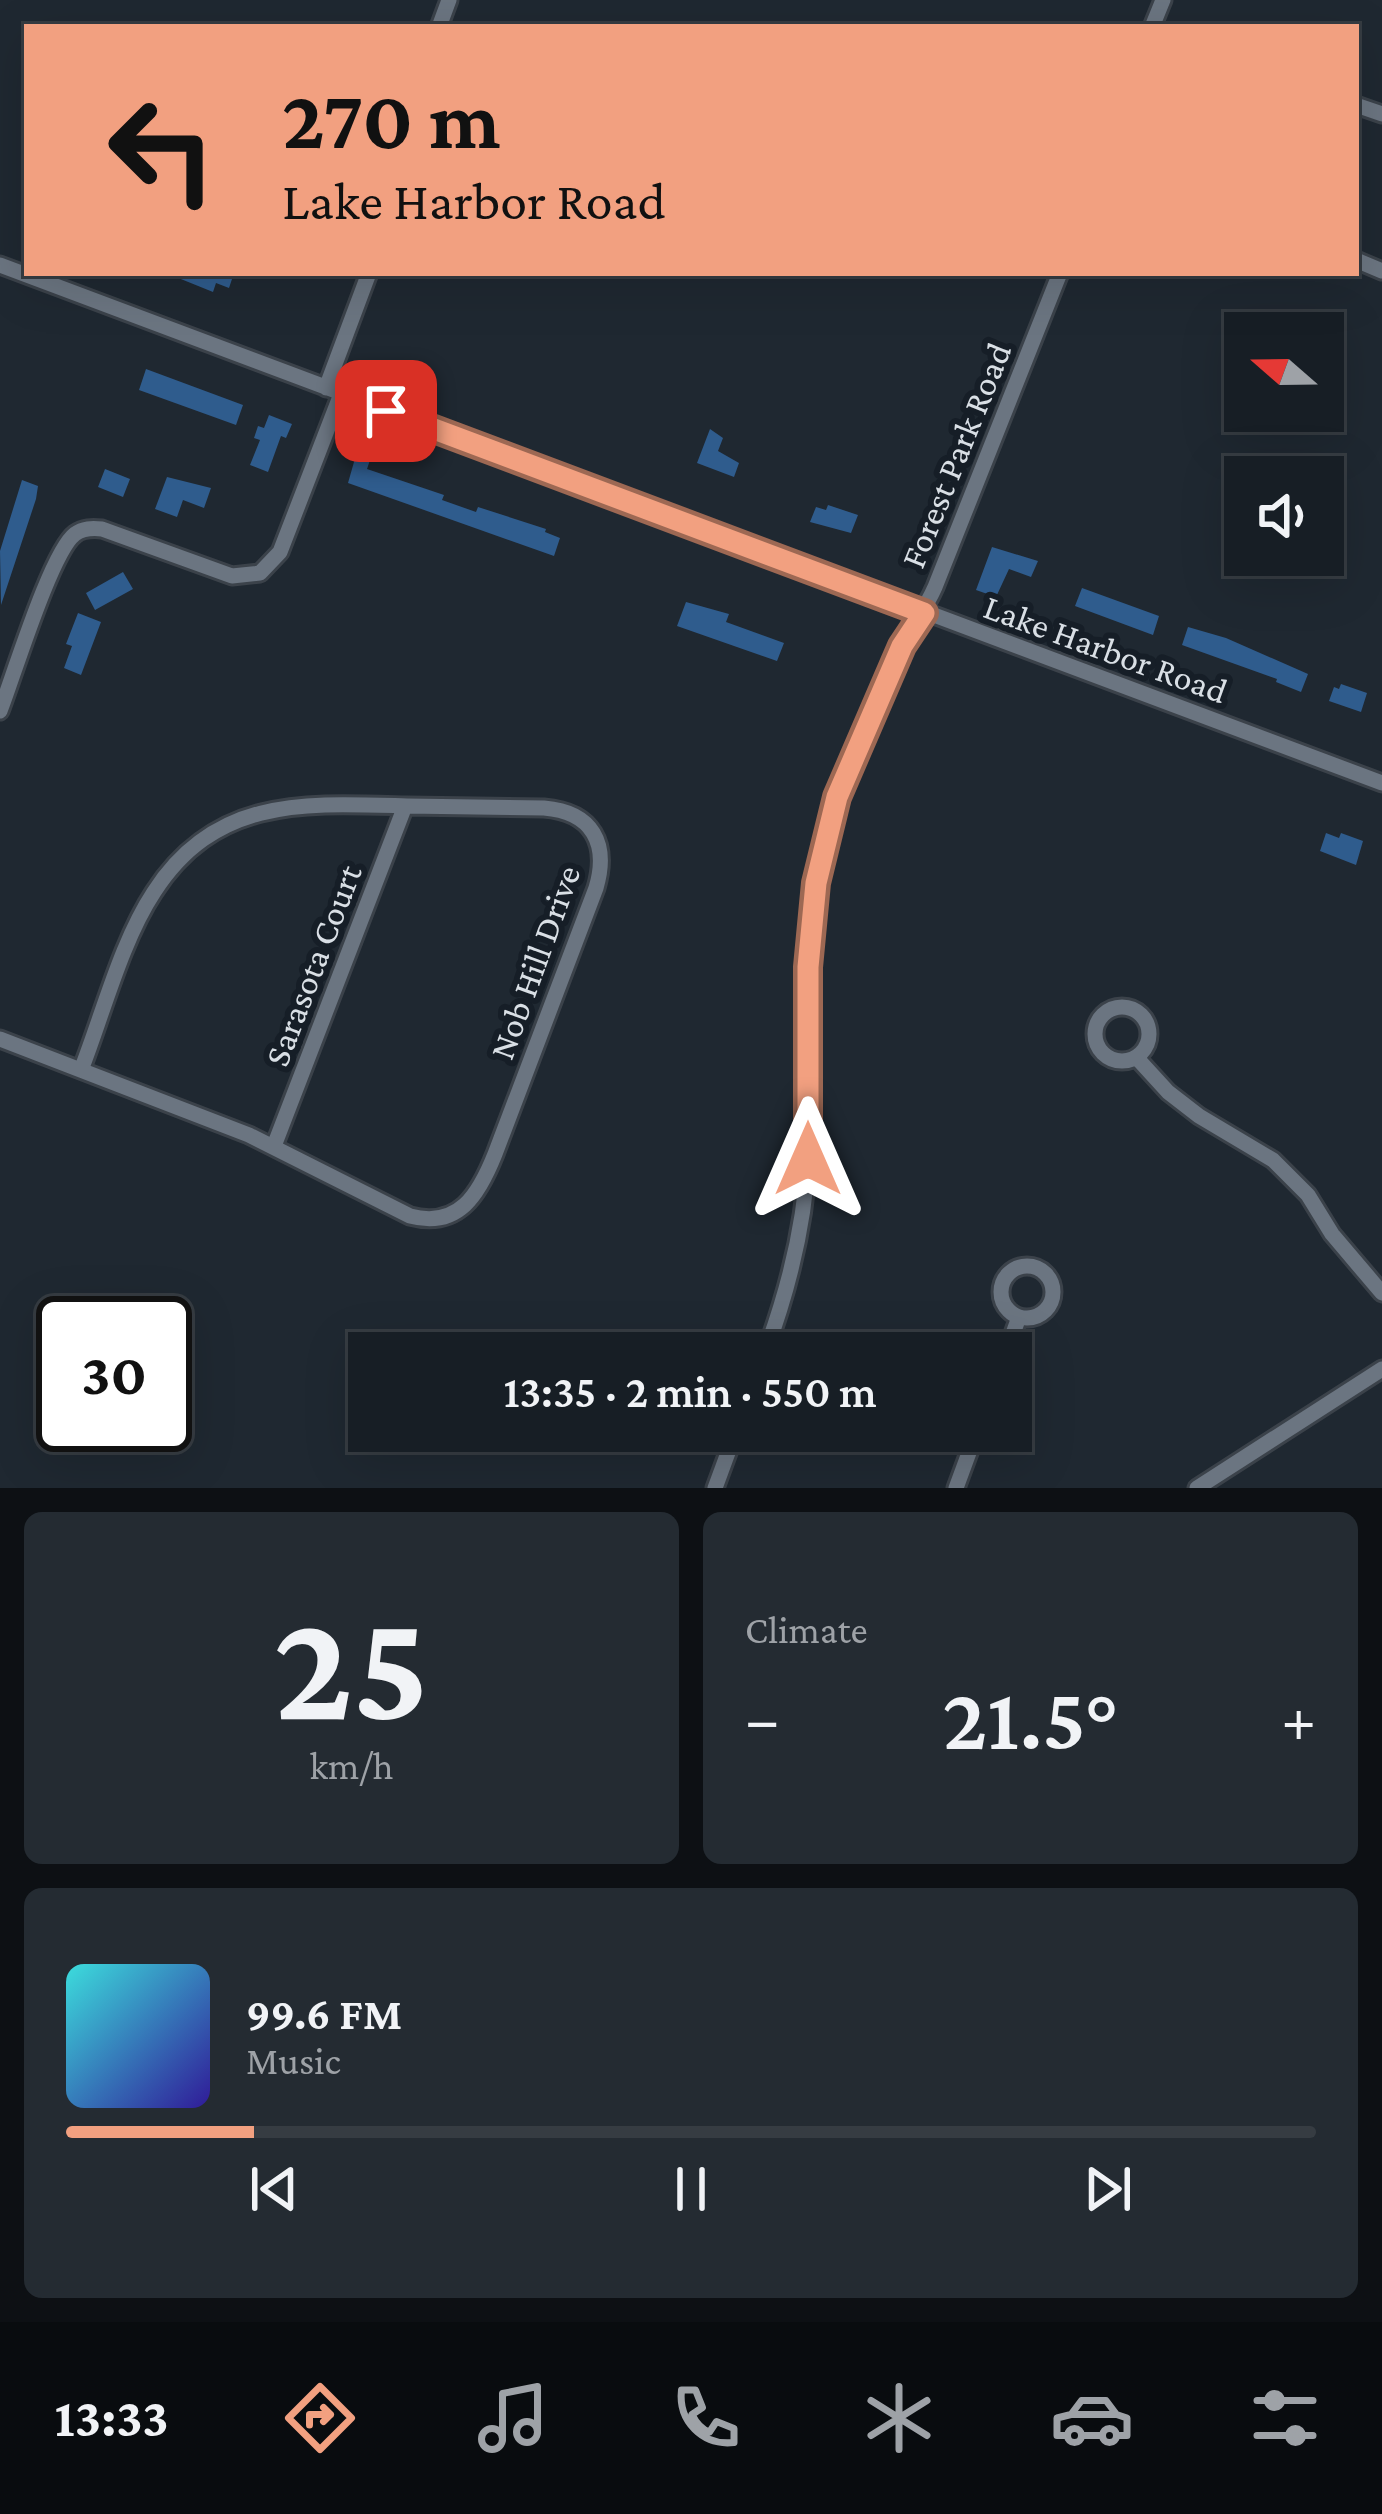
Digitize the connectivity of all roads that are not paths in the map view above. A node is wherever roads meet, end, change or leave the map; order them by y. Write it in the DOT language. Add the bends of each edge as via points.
graph roads {
  1 [pos="29,276"];
  2 [pos="368,276"];
  3 [pos="1059,276"];
  4 [pos="333,391"];
  5 [pos="924,613"];
  6 [pos="0,712"];
  7 [pos="1382,783"];
  8 [pos="405,806"];
  9 [pos="0,1039"];
  10 [pos="1136,1057"];
  11 [pos="81,1070"];
  12 [pos="274,1146"];
  13 [pos="1382,1293"];
  14 [pos="1019,1317"];
  15 [pos="772,1332"];
  16 [pos="1014,1332"];
  17 [pos="1382,1369"];
  18 [pos="730,1452"];
  19 [pos="969,1452"];
  20 [pos="719,1487"];
  21 [pos="956,1488"];
  22 [pos="1197,1488"];
  1 -- 4 [label="street, Lake Harbor Road"];
  2 -- 4 [label="street"];
  3 -- 5 [label="street, Forest Park Road"];
  4 -- 5 [label="street, Lake Harbor Road"];
  4 -- 6 [label="street" via="280,552 260,573 232,575 86,529 69,539 51,575"];
  5 -- 7 [label="street, Lake Harbor Road"];
  5 -- 15 [label="street, Forest Park Road" via="837,797 823,850 808,967 808,1159 788,1287"];
  8 -- 11 [label="street, Nob Hill Drive" via="289,805 235,820 193,847 142,914"];
  8 -- 12 [label="street, Sarasota Court"];
  8 -- 12 [label="street, Nob Hill Drive" via="557,809 584,822 598,842 596,888 532,1058 481,1188 448,1217 410,1216"];
  9 -- 11 [label="street, Nob Hill Drive"];
  10 -- 13 [label="street" via="1199,1116 1273,1160"];
  11 -- 12 [label="street, Nob Hill Drive"];
  14 -- 16 [label="street"];
  17 -- 22 [label="street"];
  18 -- 20 [label="street"];
  19 -- 21 [label="street"];
}
